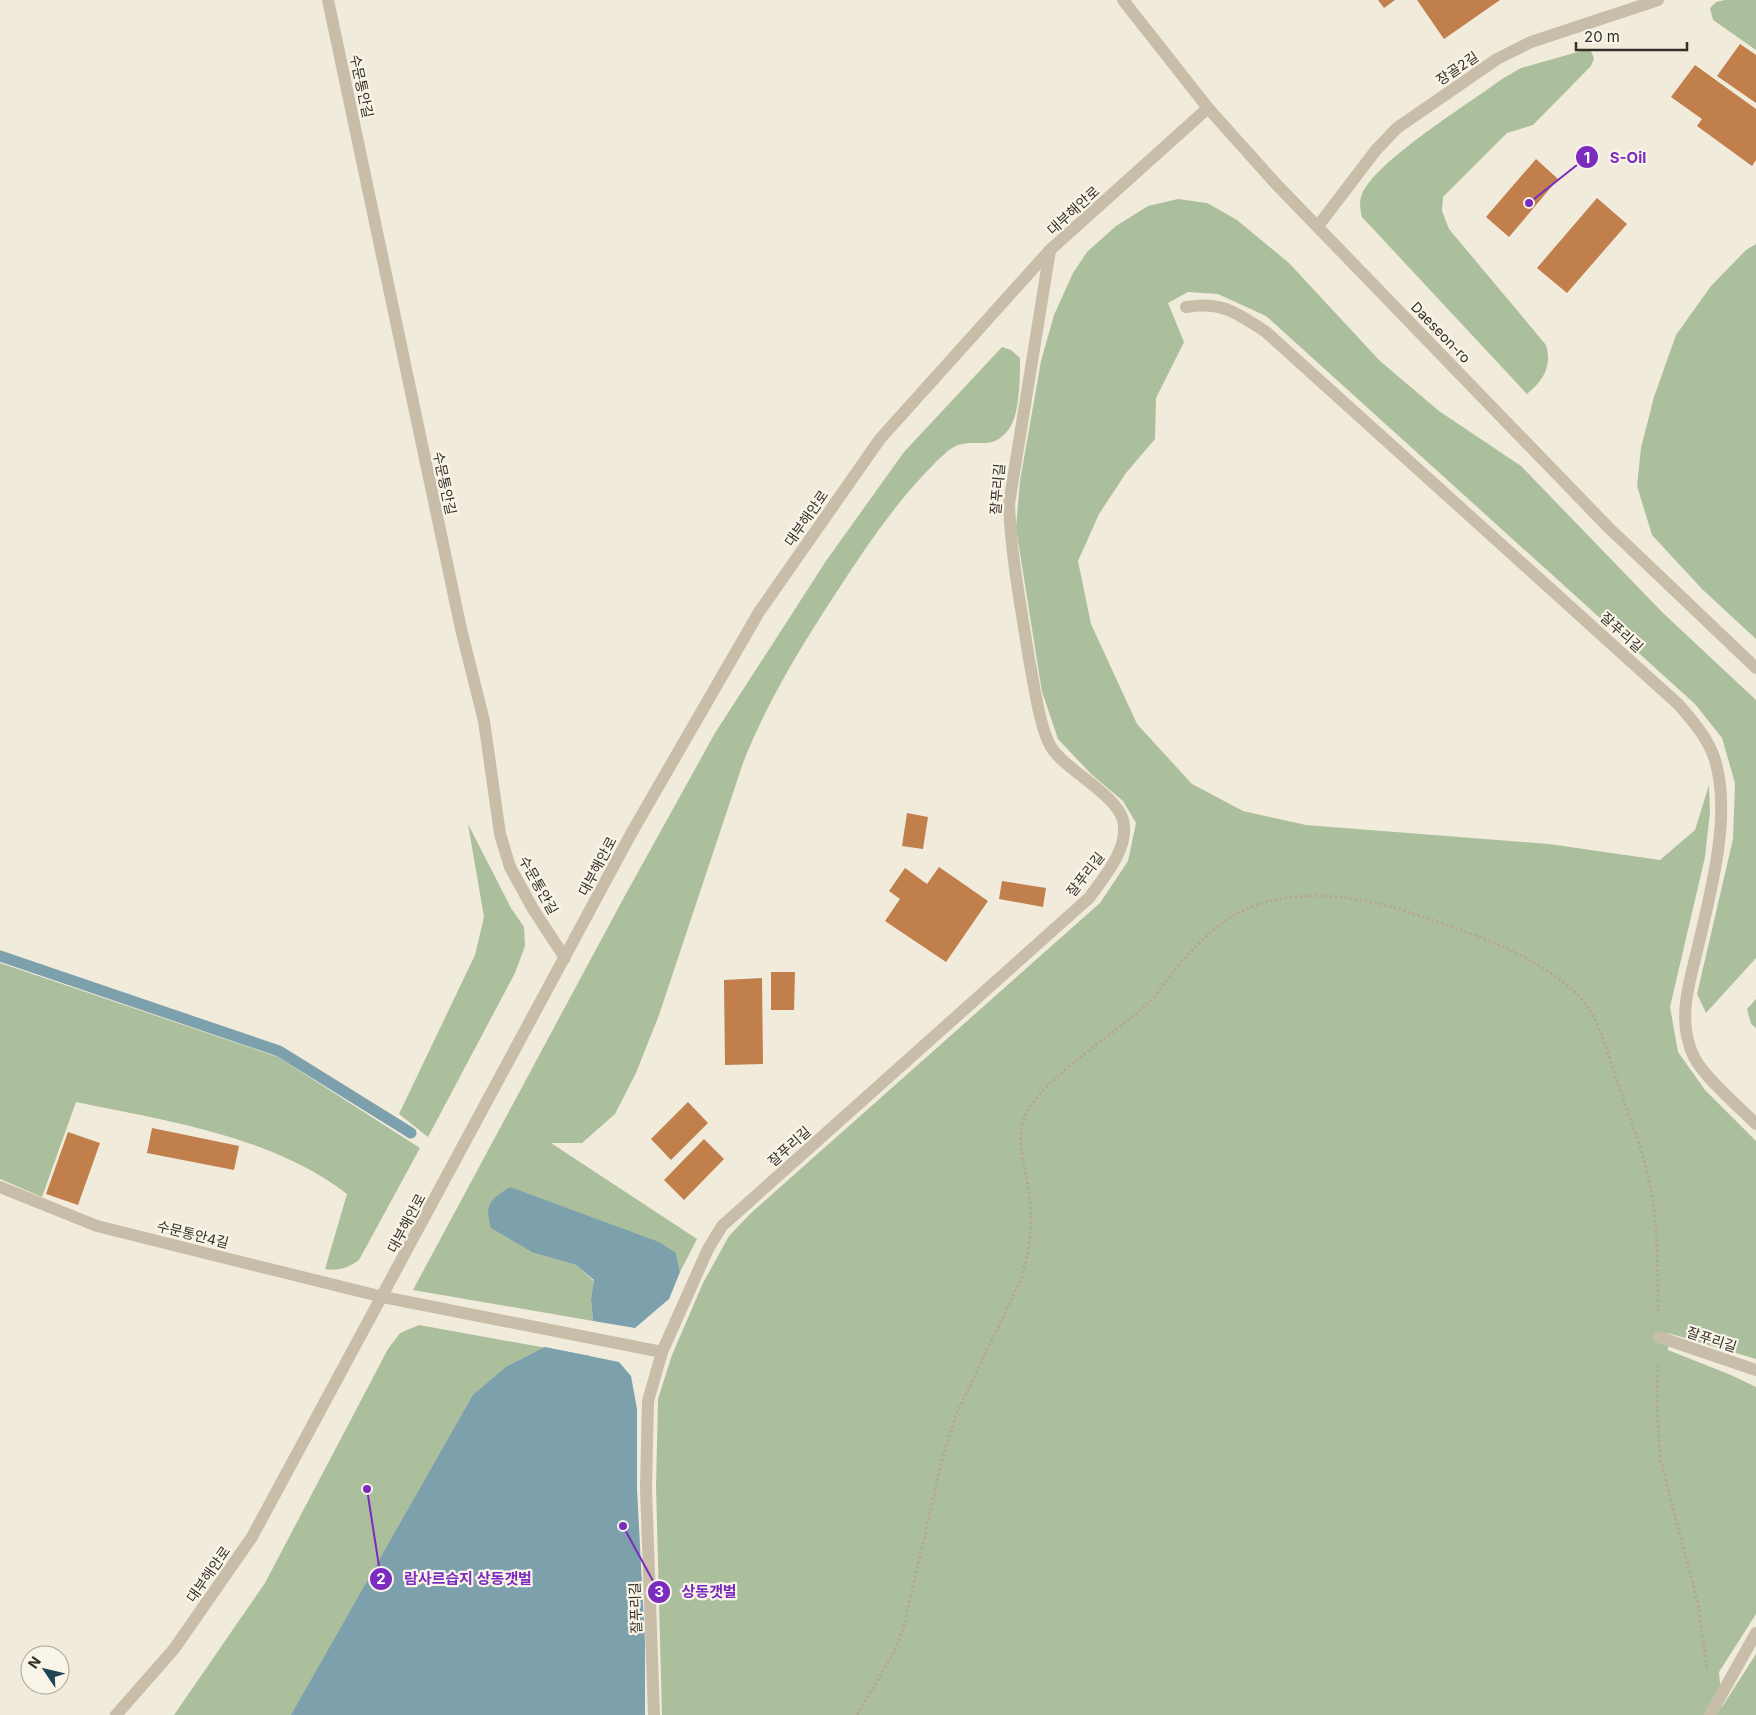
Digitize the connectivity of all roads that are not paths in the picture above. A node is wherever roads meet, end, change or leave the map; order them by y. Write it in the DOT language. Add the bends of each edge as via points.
graph roads {
  1 [pos="328,0"];
  2 [pos="1123,0"];
  3 [pos="1658,0"];
  4 [pos="1208,108"];
  5 [pos="1318,226"];
  6 [pos="1050,250"];
  7 [pos="1186,308"];
  8 [pos="1756,668"];
  9 [pos="565,958"];
  10 [pos="1756,1124"];
  11 [pos="0,1188"];
  12 [pos="383,1297"];
  13 [pos="1659,1338"];
  14 [pos="662,1352"];
  15 [pos="1756,1370"];
  16 [pos="1756,1633"];
  17 [pos="116,1715"];
  18 [pos="654,1715"];
  19 [pos="1710,1715"];
  1 -- 9 [label="street, 수문통안길" via="459,619 484,721 500,834 510,867"];
  2 -- 4 [label="street, Daeseon-ro"];
  3 -- 5 [label="street, 장골2길" via="1531,42 1498,59 1397,128 1376,150"];
  4 -- 5 [label="street, Daeseon-ro"];
  4 -- 6 [label="street, 대부해안로"];
  5 -- 8 [label="street, Daeseon-ro" via="1608,527"];
  6 -- 9 [label="street, 대부해안로" via="880,439 759,612 632,832"];
  6 -- 14 [label="street, 잘푸리길" via="1009,504 1010,546 1037,704 1052,747 1115,805 1123,820 1123,839 1114,864 1089,898 722,1226 708,1249"];
  7 -- 10 [label="street, 잘푸리길" via="1205,304 1234,311 1266,332 1678,704 1698,727 1714,756 1721,790 1720,836 1685,997 1685,1032 1695,1059"];
  9 -- 12 [label="street, 대부해안로"];
  11 -- 12 [label="street, 수문통안4길" via="97,1226"];
  12 -- 14 [label="street"];
  12 -- 17 [label="street, 대부해안로" via="252,1537 174,1649"];
  13 -- 15 [label="street, 잘푸리길"];
  14 -- 18 [label="street, 잘푸리길" via="648,1401 646,1488"];
  16 -- 19 [label="street"];
}
